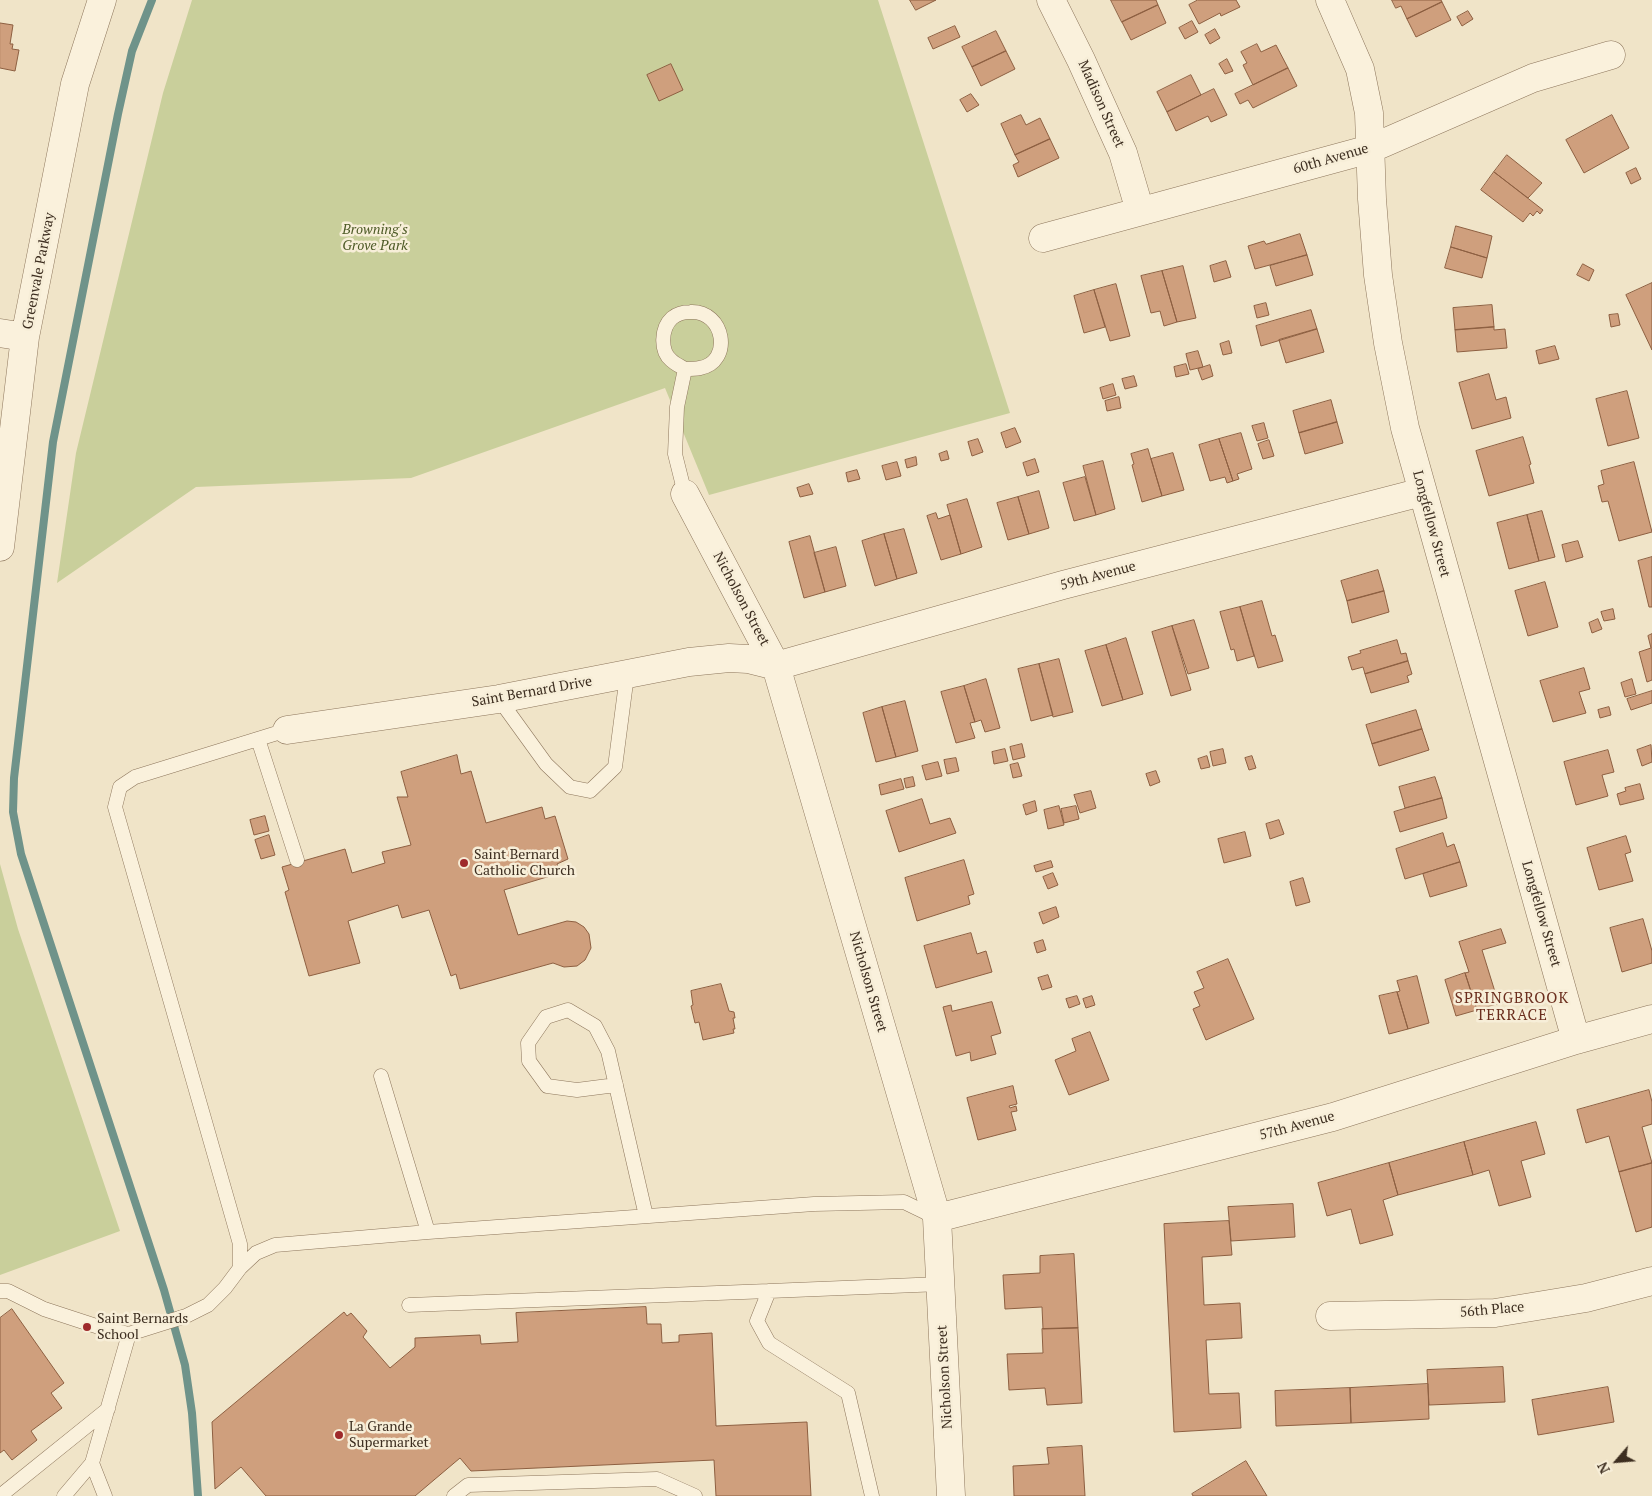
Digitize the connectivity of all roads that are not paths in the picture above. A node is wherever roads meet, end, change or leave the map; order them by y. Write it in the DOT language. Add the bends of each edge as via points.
graph roads {
  1 [pos="102,0"];
  2 [pos="1051,0"];
  3 [pos="1330,0"];
  4 [pos="1611,55"];
  5 [pos="1370,149"];
  6 [pos="1140,211"];
  7 [pos="1043,238"];
  8 [pos="13,335"];
  9 [pos="684,369"];
  10 [pos="1422,492"];
  11 [pos="685,494"];
  12 [pos="0,547"];
  13 [pos="776,666"];
  14 [pos="627,675"];
  15 [pos="499,699"];
  16 [pos="287,730"];
  17 [pos="258,739"];
  18 [pos="297,860"];
  19 [pos="1652,1019"];
  20 [pos="1576,1040"];
  21 [pos="381,1076"];
  22 [pos="616,1085"];
  23 [pos="646,1216"];
  24 [pos="937,1218"];
  25 [pos="428,1232"];
  26 [pos="240,1268"];
  27 [pos="1652,1281"];
  28 [pos="941,1284"];
  29 [pos="0,1291"];
  30 [pos="769,1291"];
  31 [pos="408,1305"];
  32 [pos="1330,1316"];
  33 [pos="129,1334"];
  34 [pos="108,1409"];
  35 [pos="92,1463"];
  36 [pos="0,1496"];
  37 [pos="64,1496"];
  38 [pos="105,1496"];
  39 [pos="454,1496"];
  40 [pos="696,1496"];
  41 [pos="872,1496"];
  42 [pos="951,1496"];
  1 -- 8 [label="street, Greenvale Parkway" via="75,84"];
  2 -- 6 [label="street, Madison Street" via="1123,153"];
  3 -- 5 [label="street, Longfellow Street" via="1360,69 1369,113"];
  4 -- 5 [label="street, 60th Avenue" via="1533,78"];
  5 -- 6 [label="street, 60th Avenue"];
  5 -- 10 [label="street, Longfellow Street" via="1378,275 1388,343"];
  6 -- 7 [label="street, 60th Avenue"];
  8 -- 12 [label="street, Greenvale Parkway"];
  9 -- 9 [label="lane" via="702,368 720,351 722,339 717,324 698,311 684,312 672,318 663,336 664,348 670,359"];
  9 -- 11 [label="lane" via="677,407 675,454"];
  10 -- 13 [label="street, 59th Avenue" via="1063,585"];
  10 -- 20 [label="street, Longfellow Street"];
  11 -- 13 [label="street, Nicholson Street"];
  13 -- 14 [label="street, Saint Bernard Drive" via="729,658 689,662"];
  13 -- 24 [label="street, Nicholson Street"];
  14 -- 15 [label="street, Saint Bernard Drive"];
  14 -- 15 [label="lane" via="615,768 590,791 570,787 546,764"];
  15 -- 16 [label="street, Saint Bernard Drive"];
  16 -- 17 [label="lane"];
  17 -- 18 [label="lane"];
  17 -- 26 [label="lane" via="135,777 120,787 115,807 240,1244"];
  19 -- 20 [label="street, 57th Avenue"];
  20 -- 24 [label="street, 57th Avenue" via="1334,1117"];
  21 -- 25 [label="lane"];
  22 -- 22 [label="lane" via="608,1051 595,1026 568,1010 546,1017 528,1043 529,1061 547,1086 576,1090"];
  22 -- 23 [label="lane"];
  23 -- 24 [label="lane" via="814,1204 904,1202"];
  23 -- 25 [label="lane"];
  24 -- 28 [label="street, Nicholson Street"];
  25 -- 26 [label="lane" via="275,1245 256,1253"];
  26 -- 33 [label="lane" via="208,1305 186,1316"];
  27 -- 32 [label="street, 56th Place" via="1586,1298 1495,1313"];
  28 -- 30 [label="lane"];
  28 -- 42 [label="street, Nicholson Street"];
  29 -- 33 [label="lane" via="8,1291 44,1309"];
  30 -- 31 [label="lane"];
  30 -- 41 [label="lane" via="757,1321 769,1344 848,1393"];
  33 -- 34 [label="lane"];
  34 -- 35 [label="lane"];
  34 -- 36 [label="lane"];
  35 -- 37 [label="lane"];
  35 -- 38 [label="lane"];
  39 -- 40 [label="lane" via="468,1485 657,1479"];
}
